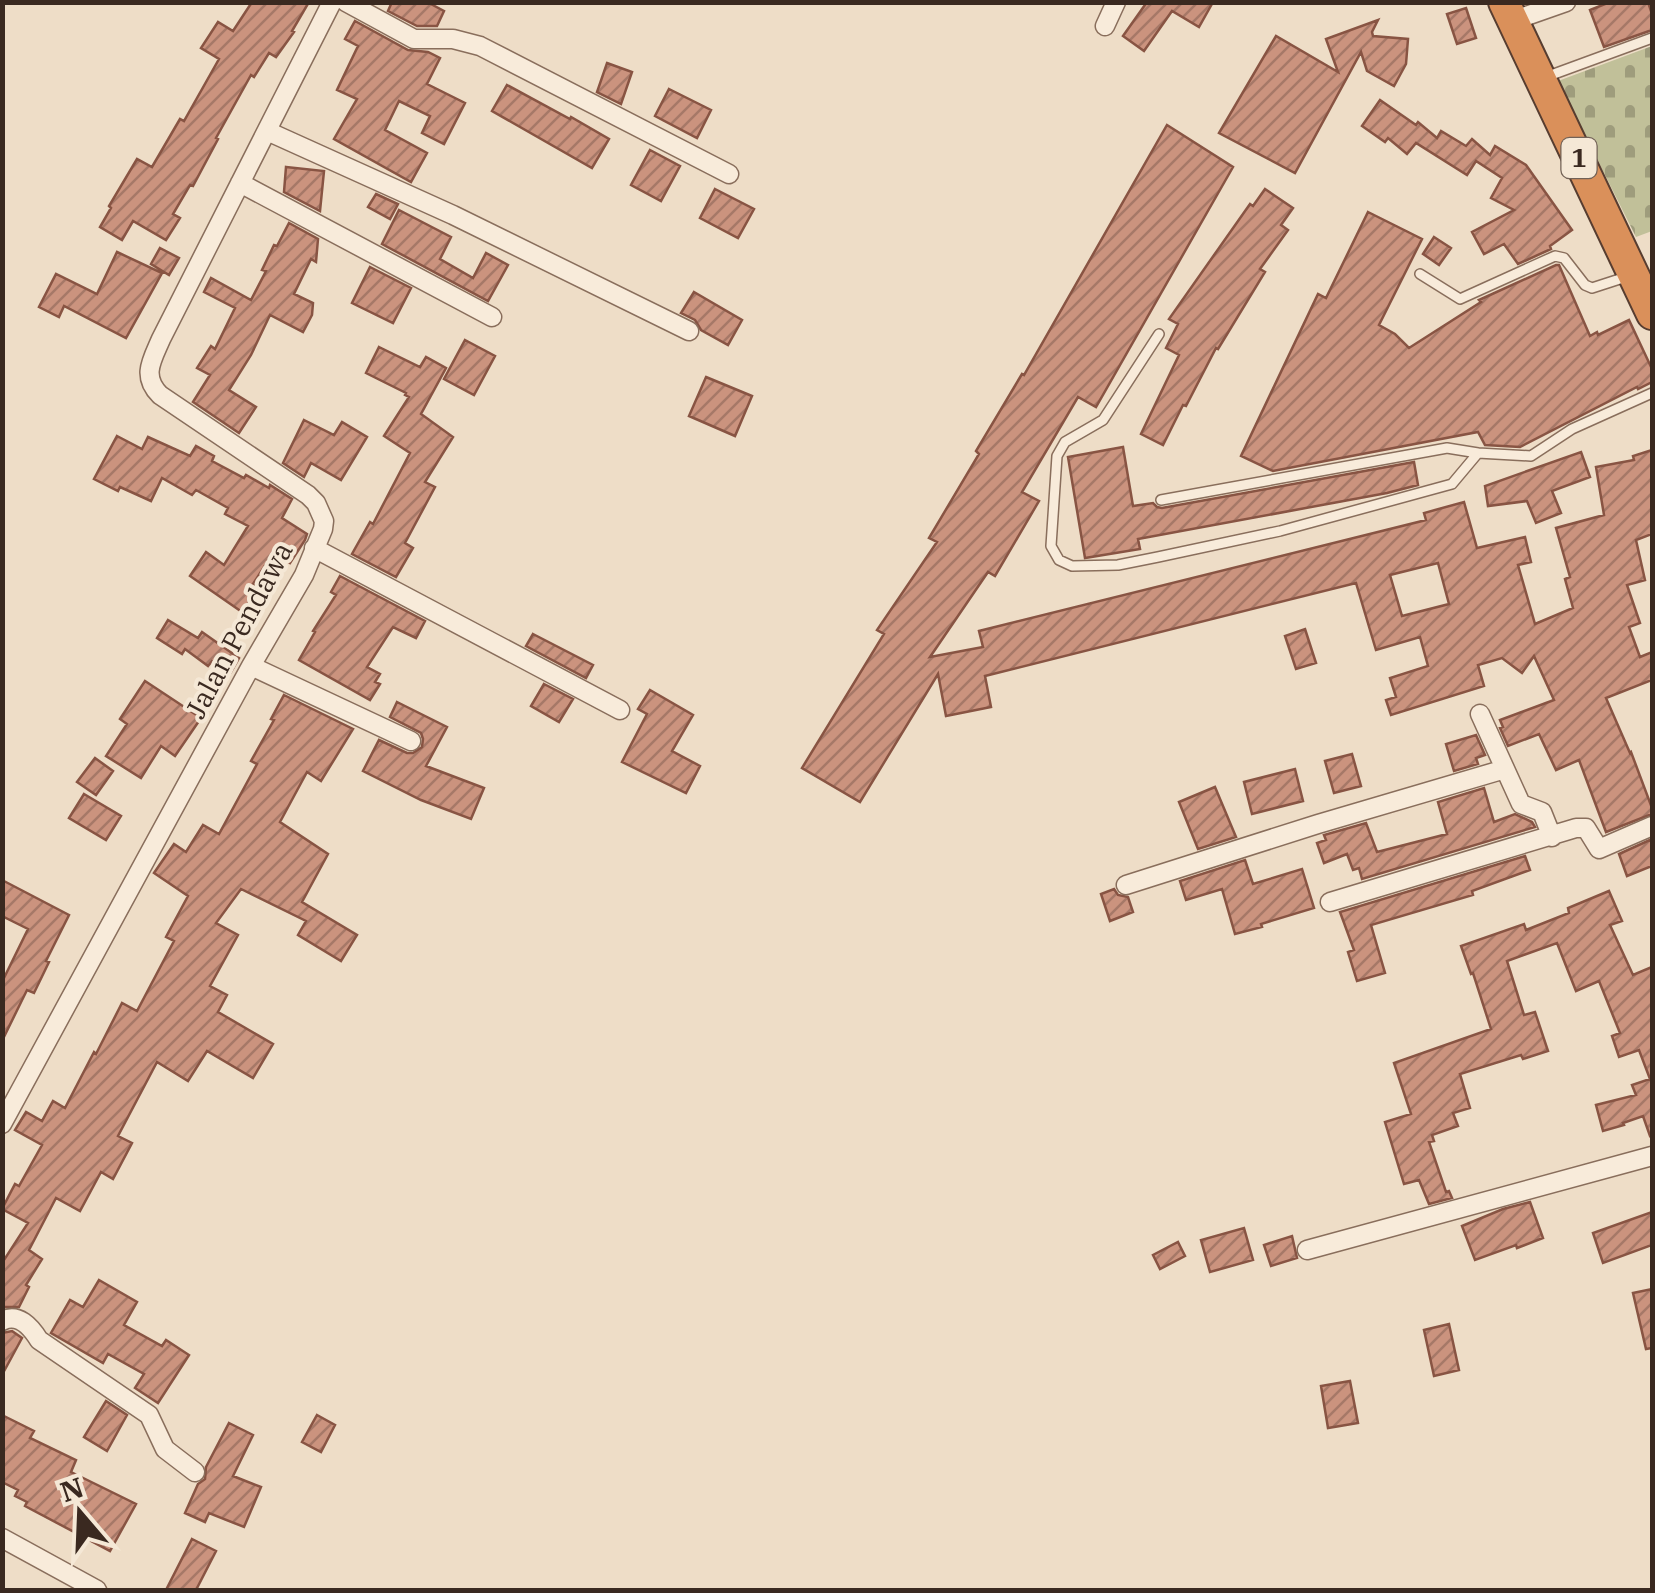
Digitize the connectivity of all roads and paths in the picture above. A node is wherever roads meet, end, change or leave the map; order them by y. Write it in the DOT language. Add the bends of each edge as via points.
graph roads {
  1 [pos="332,2"];
  2 [pos="346,2"];
  3 [pos="1116,2"];
  4 [pos="1566,2"];
  5 [pos="1508,12"];
  6 [pos="1105,26"];
  7 [pos="1652,38"];
  8 [pos="1541,79"];
  9 [pos="267,131"];
  10 [pos="729,174"];
  11 [pos="240,183"];
  12 [pos="1420,274"];
  13 [pos="1634,274"];
  14 [pos="1652,314"];
  15 [pos="492,317"];
  16 [pos="689,331"];
  17 [pos="1158,334"];
  18 [pos="1652,393"];
  19 [pos="1478,452"];
  20 [pos="1161,500"];
  21 [pos="314,548"];
  22 [pos="251,666"];
  23 [pos="620,710"];
  24 [pos="1480,714"];
  25 [pos="411,740"];
  26 [pos="1505,769"];
  27 [pos="1652,826"];
  28 [pos="1552,837"];
  29 [pos="1126,885"];
  30 [pos="1330,902"];
  31 [pos="2,1124"];
  32 [pos="1652,1156"];
  33 [pos="1307,1250"];
  34 [pos="2,1321"];
  35 [pos="196,1472"];
  36 [pos="2,1538"];
  37 [pos="97,1590"];
  1 -- 9 [label="street, Jalan Pendawa"];
  2 -- 10 [label="street" via="414,38 480,46"];
  3 -- 6 [label="street"];
  4 -- 5 [label="street"];
  5 -- 8 [label="highway, 1"];
  7 -- 8 [label="lane"];
  8 -- 13 [label="highway, 1"];
  9 -- 11 [label="street, Jalan Pendawa"];
  9 -- 16 [label="street"];
  11 -- 15 [label="street"];
  11 -- 21 [label="street, Jalan Pendawa" via="161,339 149,380 168,402 316,503 324,521"];
  12 -- 13 [label="lane" via="1460,299 1555,256 1592,288"];
  13 -- 14 [label="highway, 1"];
  17 -- 19 [label="lane" via="1103,420 1071,438 1057,456 1051,546 1072,566 1118,566 1452,484"];
  18 -- 19 [label="lane" via="1572,429 1532,456"];
  19 -- 20 [label="lane" via="1447,448"];
  21 -- 22 [label="street, Jalan Pendawa"];
  21 -- 23 [label="street"];
  22 -- 25 [label="street"];
  22 -- 31 [label="street, Jalan Pendawa"];
  24 -- 26 [label="street"];
  26 -- 28 [label="street" via="1521,804 1542,812"];
  26 -- 29 [label="street"];
  27 -- 28 [label="street" via="1600,850 1583,827"];
  28 -- 30 [label="street"];
  32 -- 33 [label="street"];
  34 -- 35 [label="street" via="14,1318 31,1327 39,1340 149,1414 164,1449"];
  36 -- 37 [label="street"];
}
